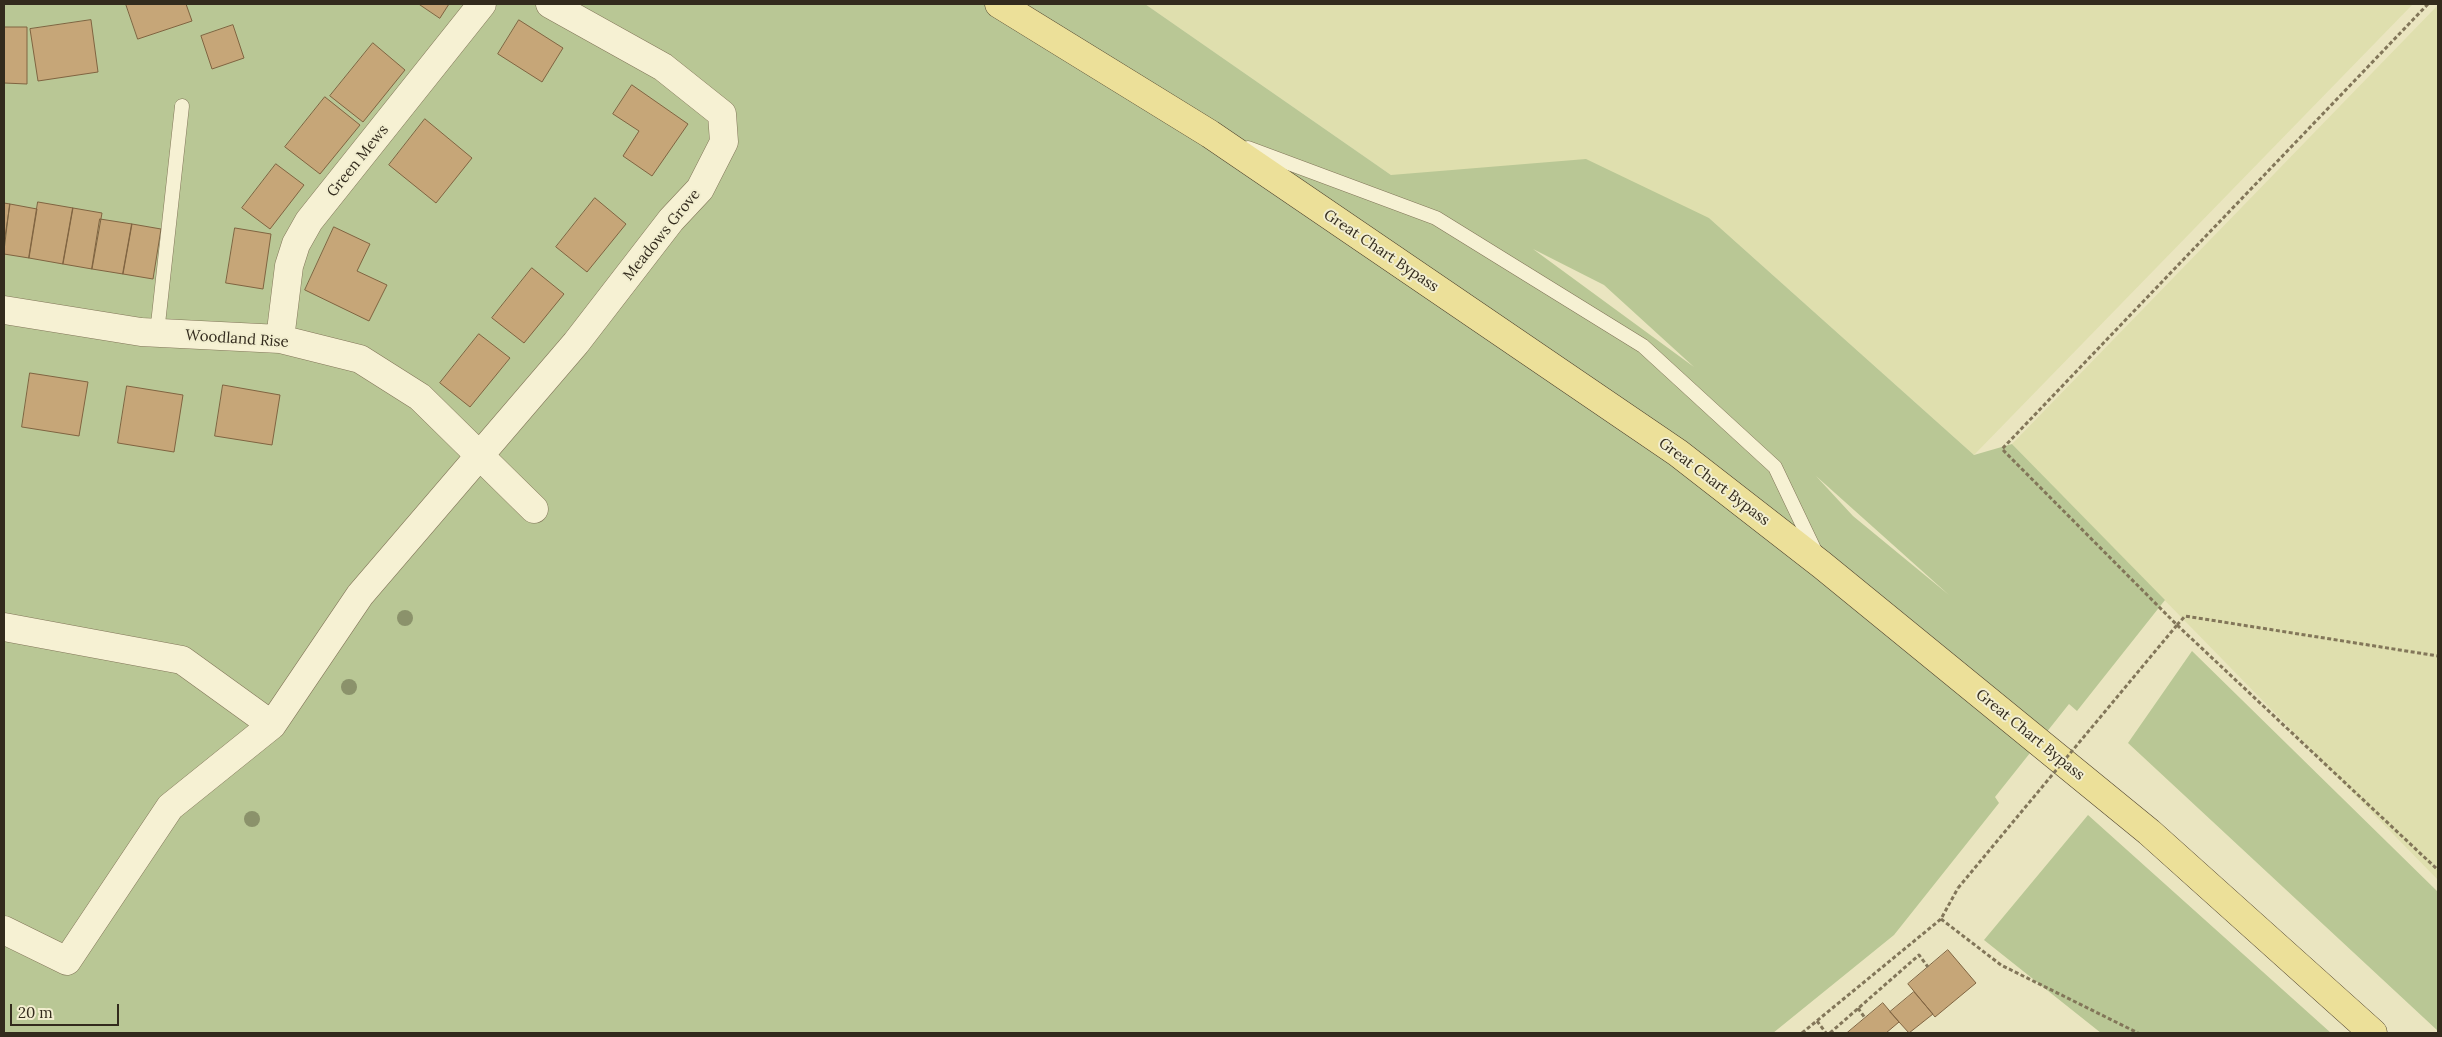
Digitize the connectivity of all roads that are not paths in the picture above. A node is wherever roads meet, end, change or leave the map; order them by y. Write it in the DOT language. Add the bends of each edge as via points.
graph roads {
  1 [pos="482,4"];
  2 [pos="550,4"];
  3 [pos="999,4"];
  4 [pos="182,106"];
  5 [pos="1210,134"];
  6 [pos="4,310"];
  7 [pos="157,333"];
  8 [pos="280,339"];
  9 [pos="479,455"];
  10 [pos="534,509"];
  11 [pos="1822,564"];
  12 [pos="4,627"];
  13 [pos="272,725"];
  14 [pos="4,930"];
  15 [pos="2374,1033"];
  1 -- 8 [label="street, Green Mews" via="309,221 296,244 289,266"];
  2 -- 9 [label="street, Meadows Grove" via="663,67 722,114 724,142 700,189 671,220 576,343"];
  3 -- 5 [label="main road, Great Chart Bypass"];
  4 -- 7 [label="lane"];
  5 -- 11 [label="main road, Great Chart Bypass" via="1678,453"];
  5 -- 11 [label="lane" via="1436,218 1644,346 1775,467"];
  6 -- 7 [label="street, Woodland Rise"];
  7 -- 8 [label="street, Woodland Rise"];
  8 -- 9 [label="street, Woodland Rise" via="360,359 420,397"];
  9 -- 10 [label="street, Woodland Rise"];
  9 -- 13 [label="street, Meadows Grove" via="360,595"];
  11 -- 15 [label="main road, Great Chart Bypass" via="2149,832"];
  12 -- 13 [label="street" via="182,660"];
  13 -- 14 [label="street, Meadows Grove" via="170,807 67,961"];
}
